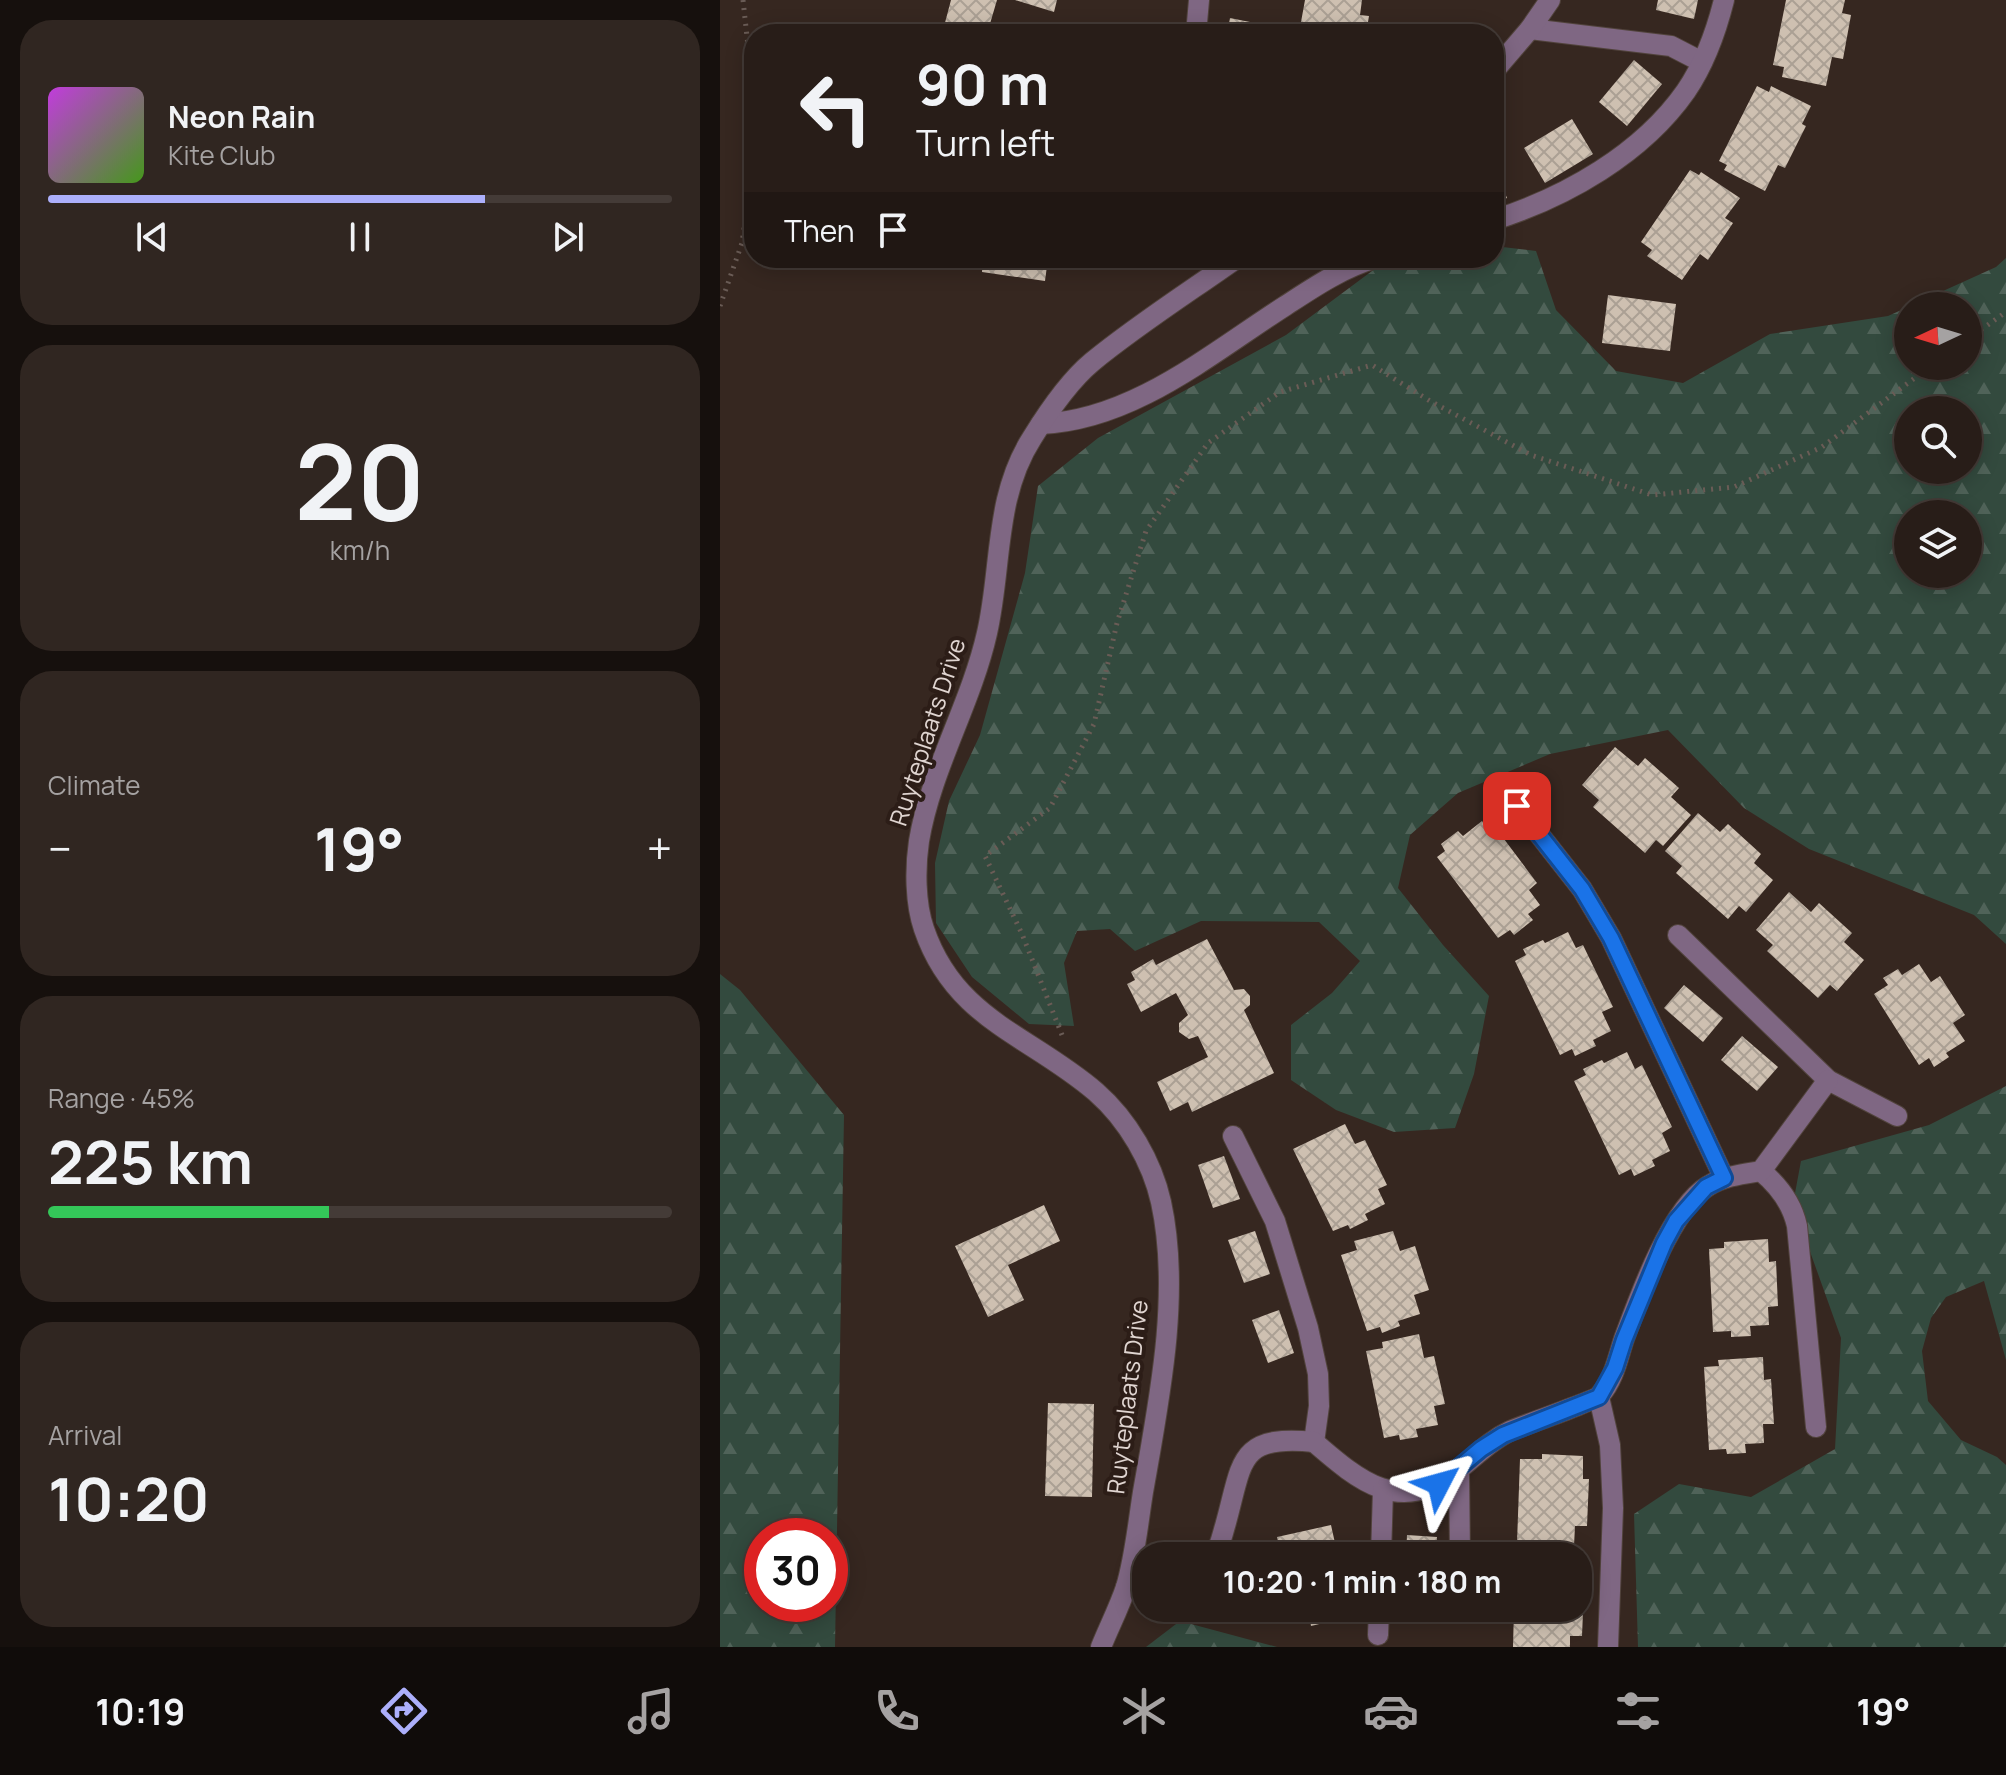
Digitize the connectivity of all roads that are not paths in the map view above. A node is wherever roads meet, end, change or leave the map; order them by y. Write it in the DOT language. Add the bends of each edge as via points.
graph roads {
  1 [pos="1199,0"];
  2 [pos="1550,0"];
  3 [pos="1724,0"];
  4 [pos="1197,24"];
  5 [pos="1530,29"];
  6 [pos="1504,59"];
  7 [pos="1702,62"];
  8 [pos="1504,216"];
  9 [pos="1223,268"];
  10 [pos="1351,268"];
  11 [pos="1041,424"];
  12 [pos="1517,806"];
  13 [pos="1678,935"];
  14 [pos="1828,1080"];
  15 [pos="1897,1116"];
  16 [pos="1233,1136"];
  17 [pos="1761,1171"];
  18 [pos="1724,1178"];
  19 [pos="1599,1397"];
  20 [pos="1816,1427"];
  21 [pos="1314,1442"];
  22 [pos="1459,1469"];
  23 [pos="1383,1490"];
  24 [pos="1141,1542"];
  25 [pos="1218,1542"];
  26 [pos="1381,1542"];
  27 [pos="1460,1542"];
  28 [pos="1132,1594"];
  29 [pos="1378,1622"];
  30 [pos="1378,1635"];
  31 [pos="1101,1647"];
  32 [pos="1608,1647"];
  1 -- 4 [label="street"];
  2 -- 5 [label="street"];
  3 -- 7 [label="street"];
  5 -- 6 [label="street"];
  5 -- 7 [label="street" via="1671,46"];
  7 -- 8 [label="street" via="1669,112 1633,146 1577,185"];
  9 -- 11 [label="street, Ruyteplaats Drive" via="1090,364"];
  10 -- 11 [label="street" via="1189,370 1131,400 1079,420"];
  11 -- 24 [label="street, Ruyteplaats Drive" via="1007,495 988,632 928,804 919,844 918,908 957,991 1099,1095 1147,1161 1161,1202 1169,1308"];
  12 -- 18 [label="street" via="1582,889 1611,938"];
  13 -- 14 [label="street"];
  14 -- 15 [label="street"];
  14 -- 17 [label="street"];
  16 -- 21 [label="street" via="1275,1221 1308,1328 1318,1374"];
  17 -- 18 [label="street"];
  17 -- 20 [label="street" via="1773,1180 1795,1216"];
  18 -- 19 [label="street" via="1706,1187 1676,1221"];
  19 -- 22 [label="street" via="1503,1435"];
  19 -- 32 [label="street" via="1610,1445 1613,1508"];
  21 -- 23 [label="street" via="1356,1477"];
  21 -- 25 [label="street" via="1287,1439 1253,1448 1243,1462"];
  22 -- 23 [label="street" via="1421,1490"];
  22 -- 27 [label="street"];
  23 -- 26 [label="street"];
  28 -- 31 [label="street, Ruyteplaats Drive"];
  29 -- 30 [label="street"];
}
